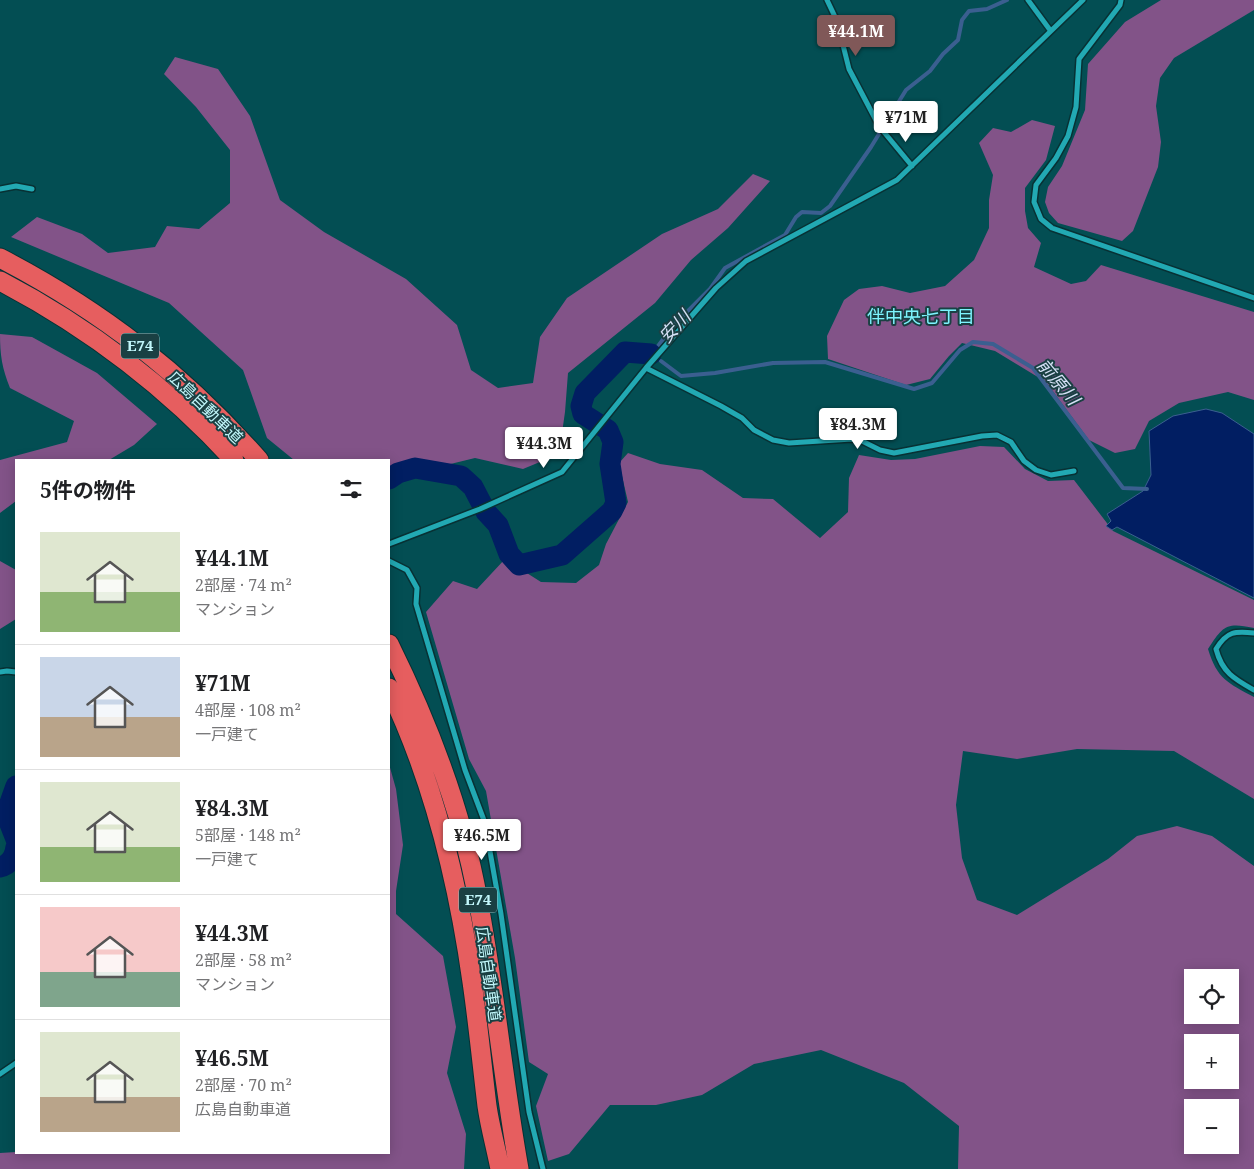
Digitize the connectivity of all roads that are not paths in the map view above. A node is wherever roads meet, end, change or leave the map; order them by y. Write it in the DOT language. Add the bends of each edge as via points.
graph roads {
  1 [pos="827,0"];
  2 [pos="1028,0"];
  3 [pos="1083,0"];
  4 [pos="1121,0"];
  5 [pos="1050,30"];
  6 [pos="912,166"];
  7 [pos="0,189"];
  8 [pos="32,189"];
  9 [pos="0,258"];
  10 [pos="0,281"];
  11 [pos="1254,298"];
  12 [pos="646,368"];
  13 [pos="233,459"];
  14 [pos="258,459"];
  15 [pos="1074,471"];
  16 [pos="390,544"];
  17 [pos="390,561"];
  18 [pos="1254,634"];
  19 [pos="390,646"];
  20 [pos="0,672"];
  21 [pos="15,672"];
  22 [pos="390,690"];
  23 [pos="1254,690"];
  24 [pos="15,1064"];
  25 [pos="0,1074"];
  26 [pos="500,1169"];
  27 [pos="519,1169"];
  28 [pos="543,1169"];
  1 -- 6 [label="street" via="837,21 849,69 879,126"];
  2 -- 5 [label="street"];
  3 -- 5 [label="street"];
  4 -- 11 [label="street" via="1079,59 1076,107 1068,136 1036,185 1034,202 1041,219 1052,228"];
  5 -- 6 [label="street"];
  6 -- 12 [label="street" via="897,180 746,261 716,288"];
  7 -- 8 [label="street" via="16,186"];
  9 -- 14 [label="highway, 広島自動車道 / E74" via="81,304 129,338 181,380"];
  10 -- 13 [label="highway, 広島自動車道 / E74" via="70,321 118,355 168,394"];
  12 -- 15 [label="street" via="722,406 754,430 774,440 789,443 852,439 894,454 997,435 1011,442 1024,461 1036,470 1051,475"];
  12 -- 16 [label="street" via="562,472 480,509"];
  17 -- 28 [label="street" via="407,570 417,588 416,604 465,770 485,823 529,1112"];
  18 -- 23 [label="street" via="1236,632 1222,638 1216,649 1232,678"];
  19 -- 27 [label="highway, 広島自動車道 / E74" via="438,754 460,824 478,898"];
  20 -- 21 [label="street"];
  22 -- 26 [label="highway, 広島自動車道 / E74" via="420,761 458,902"];
  24 -- 25 [label="street"];
}
